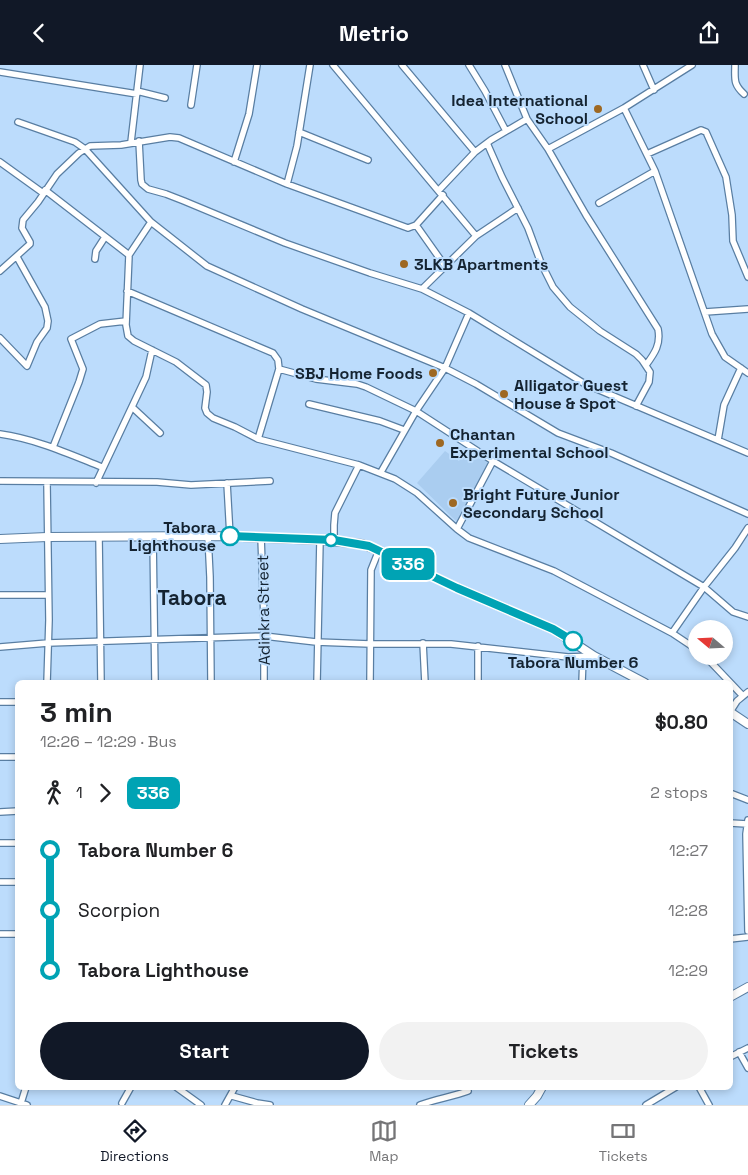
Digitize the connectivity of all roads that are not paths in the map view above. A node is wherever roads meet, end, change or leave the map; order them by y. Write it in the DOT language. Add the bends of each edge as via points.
graph roads {
  1 [pos="140,65"];
  2 [pos="197,65"];
  3 [pos="257,65"];
  4 [pos="310,65"];
  5 [pos="333,65"];
  6 [pos="402,65"];
  7 [pos="469,65"];
  8 [pos="505,65"];
  9 [pos="643,65"];
  10 [pos="692,65"];
  11 [pos="735,65"];
  12 [pos="0,73"];
  13 [pos="654,90"];
  14 [pos="137,92"];
  15 [pos="744,94"];
  16 [pos="166,98"];
  17 [pos="191,105"];
  18 [pos="624,108"];
  19 [pos="527,119"];
  20 [pos="18,122"];
  21 [pos="506,131"];
  22 [pos="299,132"];
  23 [pos="139,141"];
  24 [pos="131,142"];
  25 [pos="487,143"];
  26 [pos="85,149"];
  27 [pos="548,149"];
  28 [pos="475,152"];
  29 [pos="647,154"];
  30 [pos="368,160"];
  31 [pos="0,162"];
  32 [pos="234,162"];
  33 [pos="655,171"];
  34 [pos="288,183"];
  35 [pos="44,192"];
  36 [pos="441,193"];
  37 [pos="599,203"];
  38 [pos="518,208"];
  39 [pos="151,222"];
  40 [pos="416,225"];
  41 [pos="476,236"];
  42 [pos="105,237"];
  43 [pos="129,255"];
  44 [pos="17,257"];
  45 [pos="95,259"];
  46 [pos="445,267"];
  47 [pos="0,271"];
  48 [pos="748,277"];
  49 [pos="422,289"];
  50 [pos="128,291"];
  51 [pos="748,309"];
  52 [pos="706,312"];
  53 [pos="468,313"];
  54 [pos="126,321"];
  55 [pos="1,343"];
  56 [pos="152,350"];
  57 [pos="646,365"];
  58 [pos="445,368"];
  59 [pos="741,368"];
  60 [pos="279,369"];
  61 [pos="748,373"];
  62 [pos="309,404"];
  63 [pos="636,406"];
  64 [pos="132,407"];
  65 [pos="416,411"];
  66 [pos="404,430"];
  67 [pos="160,433"];
  68 [pos="0,434"];
  69 [pos="258,439"];
  70 [pos="718,440"];
  71 [pos="53,447"];
  72 [pos="748,453"];
  73 [pos="493,461"];
  74 [pos="360,465"];
  75 [pos="102,467"];
  76 [pos="381,473"];
  77 [pos="0,481"];
  78 [pos="270,481"];
  79 [pos="47,483"];
  80 [pos="96,483"];
  81 [pos="227,483"];
  82 [pos="748,514"];
  83 [pos="748,528"];
  84 [pos="456,529"];
  85 [pos="208,536"];
  86 [pos="230,536"];
  87 [pos="47,537"];
  88 [pos="99,537"];
  89 [pos="153,537"];
  90 [pos="261,537"];
  91 [pos="0,539"];
  92 [pos="320,539"];
  93 [pos="334,540"];
  94 [pos="379,550"];
  95 [pos="704,587"];
  96 [pos="0,595"];
  97 [pos="48,595"];
  98 [pos="748,617"];
  99 [pos="672,633"];
  100 [pos="264,636"];
  101 [pos="210,637"];
  102 [pos="153,639"];
  103 [pos="100,641"];
  104 [pos="316,642"];
  105 [pos="48,643"];
  106 [pos="423,643"];
  107 [pos="370,644"];
  108 [pos="688,644"];
  109 [pos="478,646"];
  110 [pos="0,647"];
  111 [pos="594,656"];
  112 [pos="583,657"];
  113 [pos="715,665"];
  114 [pos="47,680"];
  115 [pos="101,680"];
  116 [pos="155,680"];
  117 [pos="211,680"];
  118 [pos="264,680"];
  119 [pos="316,680"];
  120 [pos="370,680"];
  121 [pos="425,680"];
  122 [pos="478,680"];
  123 [pos="582,680"];
  124 [pos="639,680"];
  125 [pos="731,680"];
  126 [pos="733,682"];
  127 [pos="745,693"];
  128 [pos="0,702"];
  129 [pos="15,702"];
  130 [pos="733,708"];
  131 [pos="733,714"];
  132 [pos="748,724"];
  133 [pos="0,757"];
  134 [pos="15,757"];
  135 [pos="733,794"];
  136 [pos="748,800"];
  137 [pos="15,811"];
  138 [pos="0,812"];
  139 [pos="748,822"];
  140 [pos="733,823"];
  141 [pos="0,843"];
  142 [pos="15,843"];
  143 [pos="0,882"];
  144 [pos="15,882"];
  145 [pos="748,931"];
  146 [pos="0,934"];
  147 [pos="15,934"];
  148 [pos="748,937"];
  149 [pos="733,939"];
  150 [pos="748,987"];
  151 [pos="733,995"];
  152 [pos="748,1048"];
  153 [pos="739,1052"];
  154 [pos="733,1055"];
  155 [pos="748,1068"];
  156 [pos="26,1090"];
  157 [pos="129,1090"];
  158 [pos="180,1090"];
  159 [pos="234,1090"];
  160 [pos="541,1090"];
  161 [pos="671,1090"];
  162 [pos="701,1090"];
  163 [pos="468,1091"];
  164 [pos="0,1096"];
  165 [pos="232,1096"];
  166 [pos="122,1103"];
  167 [pos="24,1104"];
  168 [pos="201,1105"];
  169 [pos="225,1105"];
  170 [pos="270,1105"];
  171 [pos="420,1105"];
  172 [pos="529,1105"];
  173 [pos="646,1105"];
  174 [pos="709,1105"];
  1 -- 14 [label="street"];
  2 -- 17 [label="street"];
  3 -- 32 [label="street" via="249,114"];
  4 -- 22 [label="street"];
  5 -- 36 [label="street"];
  6 -- 28 [label="street"];
  7 -- 21 [label="street"];
  8 -- 19 [label="street"];
  9 -- 13 [label="street"];
  10 -- 13 [label="street"];
  11 -- 15 [label="street" via="735,82"];
  12 -- 14 [label="street"];
  13 -- 18 [label="street"];
  14 -- 16 [label="street"];
  14 -- 24 [label="street"];
  18 -- 27 [label="street"];
  18 -- 29 [label="street"];
  19 -- 21 [label="street"];
  19 -- 27 [label="street"];
  20 -- 26 [label="street" via="76,142"];
  21 -- 25 [label="street"];
  22 -- 30 [label="street"];
  22 -- 34 [label="street"];
  23 -- 24 [label="street"];
  23 -- 32 [label="street" via="175,137"];
  23 -- 49 [label="street" via="141,180 148,189 294,246"];
  24 -- 26 [label="street"];
  25 -- 28 [label="street"];
  25 -- 38 [label="street"];
  26 -- 35 [label="street" via="57,174"];
  26 -- 39 [label="street"];
  27 -- 57 [label="street" via="658,329 660,343"];
  28 -- 36 [label="street"];
  29 -- 33 [label="street"];
  29 -- 48 [label="street" via="700,129 706,132 726,177 733,241"];
  31 -- 35 [label="street"];
  32 -- 34 [label="street"];
  33 -- 37 [label="street"];
  33 -- 52 [label="street"];
  34 -- 40 [label="street" via="408,228"];
  35 -- 42 [label="street"];
  35 -- 44 [label="street" via="23,220 22,228 30,245"];
  36 -- 40 [label="street"];
  36 -- 41 [label="street"];
  38 -- 41 [label="street"];
  38 -- 57 [label="street" via="559,296"];
  39 -- 43 [label="street"];
  39 -- 58 [label="street" via="207,266"];
  40 -- 46 [label="street"];
  41 -- 46 [label="street"];
  42 -- 43 [label="street"];
  42 -- 45 [label="street"];
  43 -- 50 [label="street"];
  44 -- 47 [label="street"];
  44 -- 55 [label="street" via="45,307 47,328 27,366"];
  46 -- 49 [label="street"];
  49 -- 53 [label="street"];
  50 -- 54 [label="street"];
  50 -- 60 [label="street" via="270,350"];
  51 -- 52 [label="street"];
  52 -- 59 [label="street" via="712,334 725,357"];
  53 -- 58 [label="street"];
  53 -- 63 [label="street" via="586,384"];
  54 -- 56 [label="street" via="128,336"];
  54 -- 71 [label="street" via="100,324 71,339 83,369"];
  56 -- 64 [label="street" via="146,377"];
  56 -- 69 [label="street" via="176,362 206,385 207,413"];
  57 -- 63 [label="street" via="650,372 649,383"];
  58 -- 65 [label="street"];
  58 -- 82 [label="street" via="558,433"];
  59 -- 61 [label="street"];
  59 -- 70 [label="street" via="724,405"];
  60 -- 65 [label="street" via="316,379 357,384"];
  60 -- 69 [label="street"];
  62 -- 66 [label="street"];
  63 -- 70 [label="street"];
  64 -- 67 [label="street"];
  64 -- 75 [label="street"];
  65 -- 66 [label="street"];
  65 -- 73 [label="street"];
  66 -- 76 [label="street"];
  68 -- 71 [label="street"];
  69 -- 74 [label="street"];
  70 -- 72 [label="street"];
  71 -- 75 [label="street"];
  73 -- 84 [label="street"];
  73 -- 95 [label="street"];
  74 -- 76 [label="street"];
  74 -- 93 [label="street" via="335,513"];
  75 -- 80 [label="street"];
  76 -- 84 [label="street" via="418,493"];
  77 -- 79 [label="street"];
  78 -- 81 [label="street"];
  79 -- 80 [label="street"];
  79 -- 87 [label="street"];
  80 -- 81 [label="street"];
  81 -- 86 [label="street"];
  83 -- 95 [label="street"];
  84 -- 99 [label="street" via="554,571"];
  85 -- 86 [label="street"];
  85 -- 89 [label="street"];
  85 -- 101 [label="street"];
  86 -- 90 [label="street"];
  87 -- 88 [label="street"];
  87 -- 91 [label="street"];
  87 -- 97 [label="street"];
  88 -- 89 [label="street"];
  88 -- 103 [label="street"];
  89 -- 102 [label="street"];
  90 -- 92 [label="street"];
  90 -- 100 [label="street, Adinkra Street"];
  92 -- 93 [label="street"];
  92 -- 104 [label="street"];
  93 -- 94 [label="street"];
  94 -- 107 [label="street" via="371,570"];
  94 -- 111 [label="street" via="553,629"];
  95 -- 98 [label="street" via="733,611"];
  95 -- 99 [label="street"];
  96 -- 97 [label="street"];
  97 -- 105 [label="street"];
  99 -- 108 [label="street"];
  100 -- 101 [label="street"];
  100 -- 104 [label="street"];
  100 -- 118 [label="street, Adinkra Street"];
  101 -- 102 [label="street"];
  101 -- 117 [label="street"];
  102 -- 103 [label="street"];
  102 -- 116 [label="street"];
  103 -- 105 [label="street"];
  103 -- 115 [label="street"];
  104 -- 107 [label="street"];
  104 -- 119 [label="street"];
  105 -- 110 [label="street"];
  105 -- 114 [label="street"];
  106 -- 107 [label="street"];
  106 -- 109 [label="street"];
  106 -- 121 [label="street"];
  107 -- 120 [label="street"];
  109 -- 112 [label="street"];
  109 -- 122 [label="street"];
  111 -- 112 [label="street"];
  111 -- 124 [label="street"];
  112 -- 123 [label="street"];
  113 -- 125 [label="street"];
  126 -- 127 [label="street"];
  127 -- 130 [label="street"];
  128 -- 129 [label="street"];
  131 -- 132 [label="street"];
  133 -- 134 [label="street"];
  135 -- 136 [label="street"];
  137 -- 138 [label="street"];
  139 -- 140 [label="street"];
  139 -- 145 [label="street"];
  141 -- 142 [label="street"];
  143 -- 144 [label="street"];
  146 -- 147 [label="street"];
  148 -- 149 [label="street"];
  150 -- 151 [label="street"];
  152 -- 153 [label="street"];
  153 -- 154 [label="street"];
  153 -- 155 [label="street"];
  156 -- 167 [label="street"];
  157 -- 166 [label="street"];
  158 -- 168 [label="street"];
  159 -- 165 [label="street"];
  160 -- 172 [label="street"];
  161 -- 173 [label="street"];
  162 -- 174 [label="street"];
  163 -- 171 [label="street"];
  164 -- 167 [label="street"];
  165 -- 169 [label="street"];
  165 -- 170 [label="street"];
}
